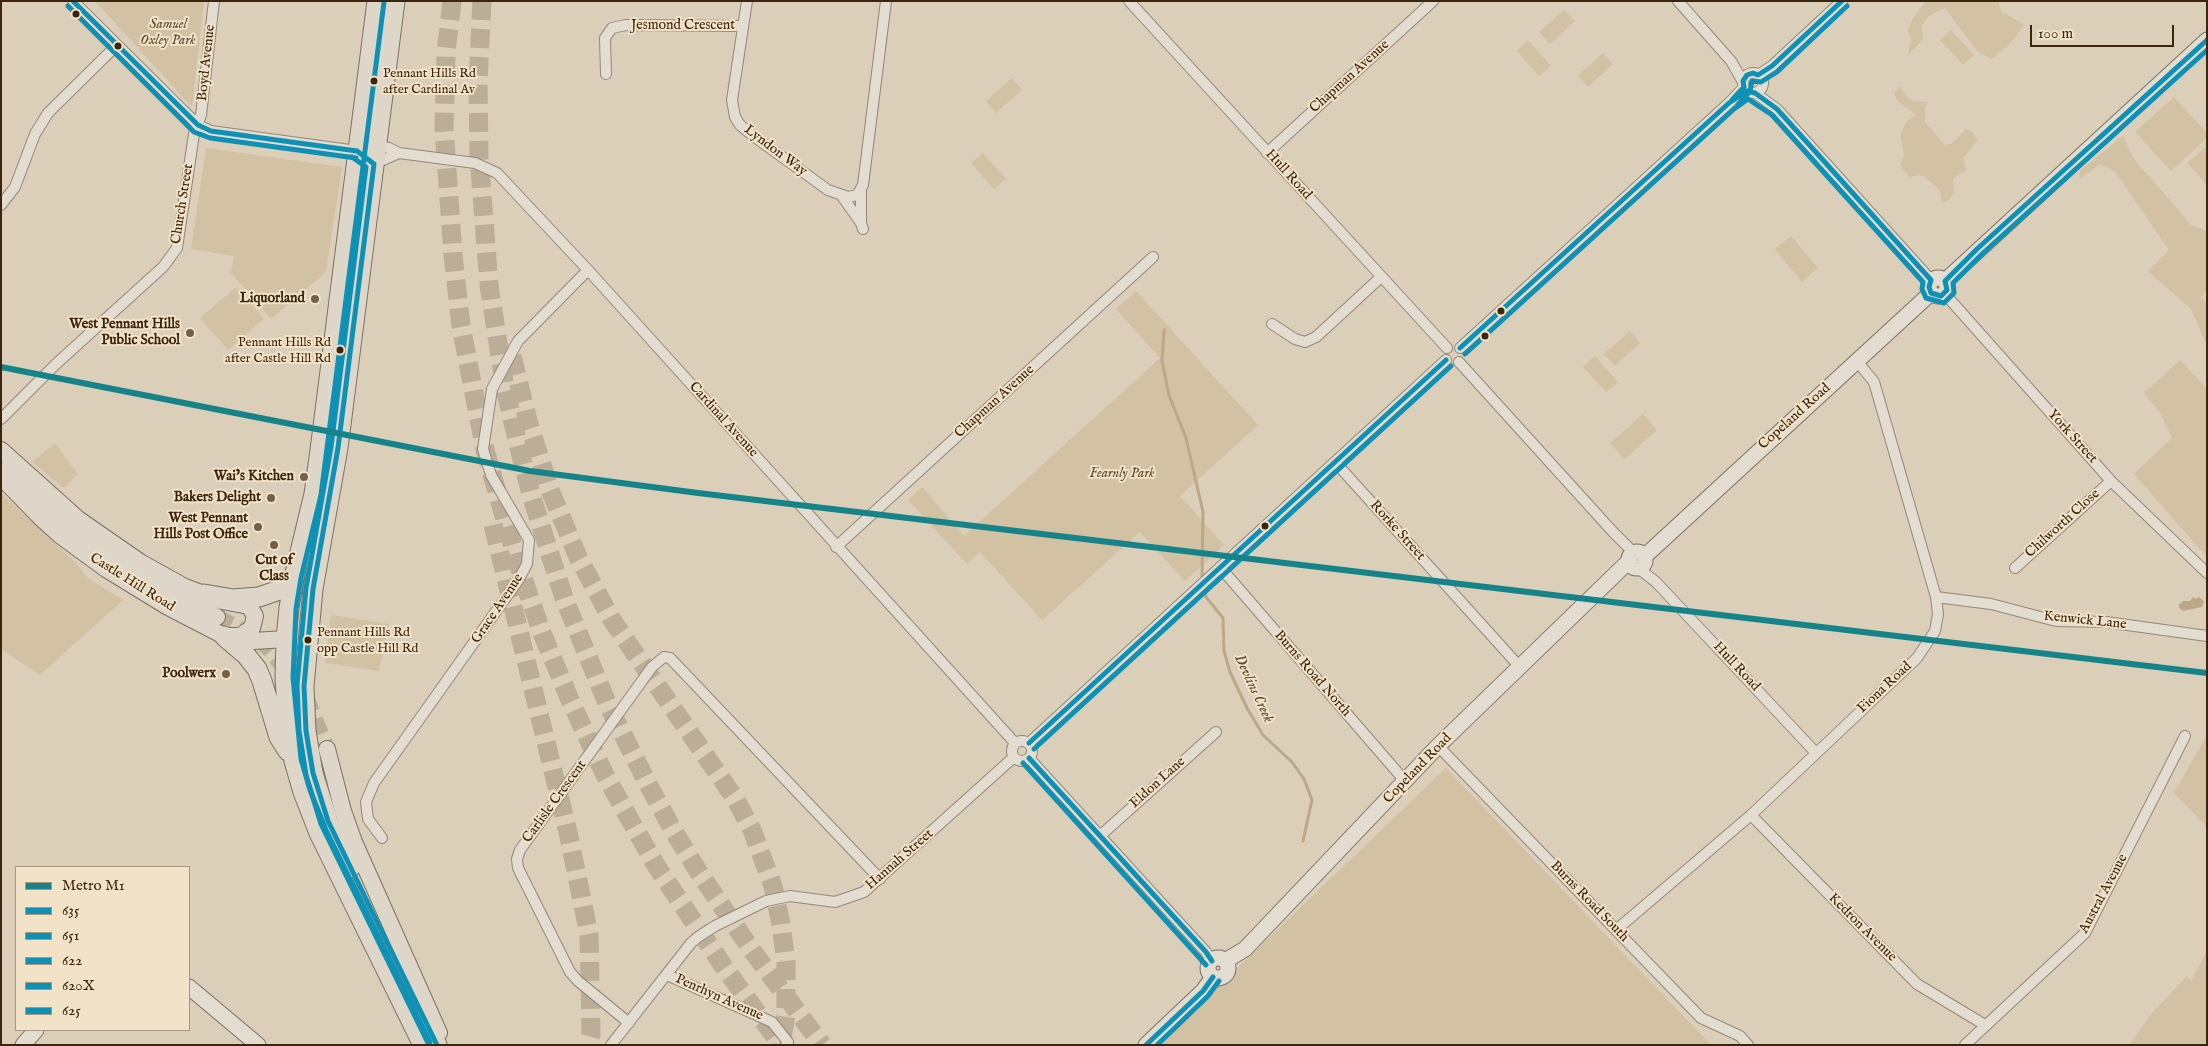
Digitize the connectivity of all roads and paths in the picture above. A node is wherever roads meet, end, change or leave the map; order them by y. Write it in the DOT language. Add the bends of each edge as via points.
graph roads {
  1 [pos="74,1"];
  2 [pos="214,1"];
  3 [pos="377,1"];
  4 [pos="395,1"];
  5 [pos="747,1"];
  6 [pos="886,1"];
  7 [pos="1129,1"];
  8 [pos="1433,1"];
  9 [pos="1678,1"];
  10 [pos="1842,1"];
  11 [pos="743,26"];
  12 [pos="2207,40"];
  13 [pos="117,45"];
  14 [pos="606,74"];
  15 [pos="1753,83"];
  16 [pos="198,125"];
  17 [pos="1268,152"];
  18 [pos="399,153"];
  19 [pos="365,156"];
  20 [pos="861,191"];
  21 [pos="842,196"];
  22 [pos="1,205"];
  23 [pos="1153,257"];
  24 [pos="588,270"];
  25 [pos="1381,277"];
  26 [pos="1938,287"];
  27 [pos="1272,324"];
  28 [pos="1447,348"];
  29 [pos="1460,348"];
  30 [pos="1446,360"];
  31 [pos="1857,361"];
  32 [pos="1459,362"];
  33 [pos="1,419"];
  34 [pos="1,450"];
  35 [pos="1,461"];
  36 [pos="1336,463"];
  37 [pos="1,477"];
  38 [pos="2111,480"];
  39 [pos="836,547"];
  40 [pos="1637,560"];
  41 [pos="1220,567"];
  42 [pos="2014,568"];
  43 [pos="2207,573"];
  44 [pos="294,578"];
  45 [pos="313,589"];
  46 [pos="204,594"];
  47 [pos="1936,597"];
  48 [pos="217,617"];
  49 [pos="224,636"];
  50 [pos="2207,636"];
  51 [pos="286,638"];
  52 [pos="1519,666"];
  53 [pos="1216,732"];
  54 [pos="2185,736"];
  55 [pos="1015,743"];
  56 [pos="1029,744"];
  57 [pos="1438,746"];
  58 [pos="327,749"];
  59 [pos="1816,753"];
  60 [pos="1014,757"];
  61 [pos="1029,758"];
  62 [pos="294,761"];
  63 [pos="1405,781"];
  64 [pos="1751,815"];
  65 [pos="1101,835"];
  66 [pos="382,838"];
  67 [pos="880,879"];
  68 [pos="1616,930"];
  69 [pos="1218,961"];
  70 [pos="667,975"];
  71 [pos="190,988"];
  72 [pos="629,1023"];
  73 [pos="1985,1025"];
  74 [pos="35,1031"];
  75 [pos="22,1045"];
  76 [pos="258,1045"];
  77 [pos="423,1045"];
  78 [pos="437,1045"];
  79 [pos="444,1045"];
  80 [pos="611,1045"];
  81 [pos="786,1045"];
  82 [pos="1146,1045"];
  83 [pos="1748,1045"];
  84 [pos="1965,1045"];
  1 -- 13 [label="street, Cardinal Avenue"];
  2 -- 16 [label="street, Boyd Avenue"];
  3 -- 19 [label="highway"];
  4 -- 19 [label="highway" via="378,127"];
  5 -- 11 [label="street, Lyndon Way"];
  6 -- 20 [label="street, Lyndon Way"];
  7 -- 17 [label="street, Hull Road"];
  8 -- 17 [label="street, Chapman Avenue"];
  9 -- 15 [label="street, York Street"];
  10 -- 15 [label="street"];
  11 -- 14 [label="street, Jesmond Crescent" via="626,25 612,28 605,38"];
  11 -- 21 [label="street, Lyndon Way" via="732,100 735,117 756,138 828,190"];
  12 -- 26 [label="main road, Copeland Road"];
  13 -- 16 [label="street, Cardinal Avenue"];
  13 -- 22 [label="street" via="48,113 35,134 15,187"];
  15 -- 26 [label="street, York Street"];
  15 -- 29 [label="street"];
  16 -- 19 [label="street, Cardinal Avenue" via="211,131"];
  16 -- 33 [label="street, Church Street" via="179,238 172,258"];
  17 -- 25 [label="street, Hull Road"];
  18 -- 19 [label="street"];
  18 -- 19 [label="street, Cardinal Avenue" via="389,148"];
  18 -- 24 [label="street, Cardinal Avenue" via="475,163 497,173"];
  19 -- 44 [label="highway" via="314,494"];
  19 -- 45 [label="highway" via="338,448"];
  20 -- 21 [label="street" via="855,196"];
  20 -- 21 [label="street, Lyndon Way" via="862,226"];
  23 -- 39 [label="street, Chapman Avenue"];
  24 -- 39 [label="street, Cardinal Avenue"];
  24 -- 66 [label="street, Grace Avenue" via="518,341 492,389 483,449 491,475 529,540 527,564 519,580 374,784 366,802 368,819"];
  25 -- 27 [label="street" via="1316,338 1305,342 1295,339"];
  25 -- 28 [label="street, Hull Road"];
  26 -- 31 [label="main road, Copeland Road"];
  26 -- 38 [label="street, York Street"];
  28 -- 29 [label="street" via="1453,345"];
  28 -- 30 [label="street"];
  29 -- 32 [label="street" via="1463,355"];
  30 -- 32 [label="street" via="1452,364"];
  30 -- 36 [label="street"];
  31 -- 40 [label="main road, Copeland Road"];
  31 -- 47 [label="street, Fiona Road" via="1874,382"];
  32 -- 40 [label="street, Hull Road"];
  34 -- 46 [label="main road" via="94,531 159,573"];
  35 -- 48 [label="main road, Castle Hill Road" via="57,517 97,547"];
  36 -- 41 [label="street"];
  36 -- 52 [label="street, Rorke Street"];
  37 -- 49 [label="main road, Castle Hill Road" via="41,518 99,564 168,608"];
  38 -- 42 [label="street, Chilworth Close"];
  38 -- 43 [label="street, York Street"];
  39 -- 55 [label="street, Cardinal Avenue"];
  40 -- 52 [label="main road, Copeland Road"];
  40 -- 59 [label="street, Hull Road"];
  41 -- 56 [label="street"];
  41 -- 63 [label="street, Burns Road North"];
  44 -- 46 [label="highway" via="282,589 258,597 234,599"];
  44 -- 51 [label="highway"];
  45 -- 51 [label="highway" via="298,632"];
  45 -- 78 [label="highway" via="304,693 313,773 335,836"];
  46 -- 49 [label="main road" via="247,605 254,613 255,622 249,631 240,636"];
  47 -- 50 [label="street, Kenwick Lane" via="1991,604 2056,621 2106,622"];
  47 -- 59 [label="street, Fiona Road" via="1938,614 1935,630 1917,658"];
  49 -- 51 [label="main road, Castle Hill Road" via="253,641"];
  49 -- 62 [label="highway" via="257,669 279,737"];
  51 -- 62 [label="highway" via="287,709"];
  52 -- 57 [label="main road, Copeland Road"];
  53 -- 65 [label="street, Eldon Lane"];
  54 -- 73 [label="street, Austral Avenue" via="2085,934"];
  55 -- 56 [label="street" via="1023,740"];
  55 -- 60 [label="street" via="1011,751"];
  56 -- 61 [label="street" via="1032,749"];
  57 -- 63 [label="main road, Copeland Road"];
  57 -- 68 [label="street, Burns Road South"];
  58 -- 79 [label="main road" via="343,811 358,851"];
  59 -- 64 [label="street, Fiona Road"];
  60 -- 61 [label="street" via="1023,761"];
  60 -- 67 [label="street, Hannah Street"];
  61 -- 65 [label="street"];
  62 -- 77 [label="highway" via="319,834"];
  63 -- 69 [label="main road, Copeland Road" via="1246,949"];
  64 -- 68 [label="street, Fiona Road"];
  64 -- 73 [label="street, Kedron Avenue" via="1918,984"];
  65 -- 69 [label="street" via="1206,952"];
  67 -- 70 [label="street, Hannah Street" via="864,892 835,902 790,896 766,901 698,937"];
  67 -- 72 [label="street, Carlisle Crescent" via="664,652 520,850 517,859 518,868 570,972"];
  68 -- 83 [label="street, Burns Road South" via="1701,1018 1740,1036"];
  69 -- 82 [label="main road" via="1209,970 1214,977 1203,991"];
  70 -- 72 [label="street, Hannah Street"];
  70 -- 81 [label="street, Penrhyn Avenue" via="772,1022 788,1042"];
  71 -- 76 [label="main road"];
  72 -- 80 [label="street, Hannah Street"];
  73 -- 84 [label="street, Austral Avenue"];
  74 -- 75 [label="main road"];
}
